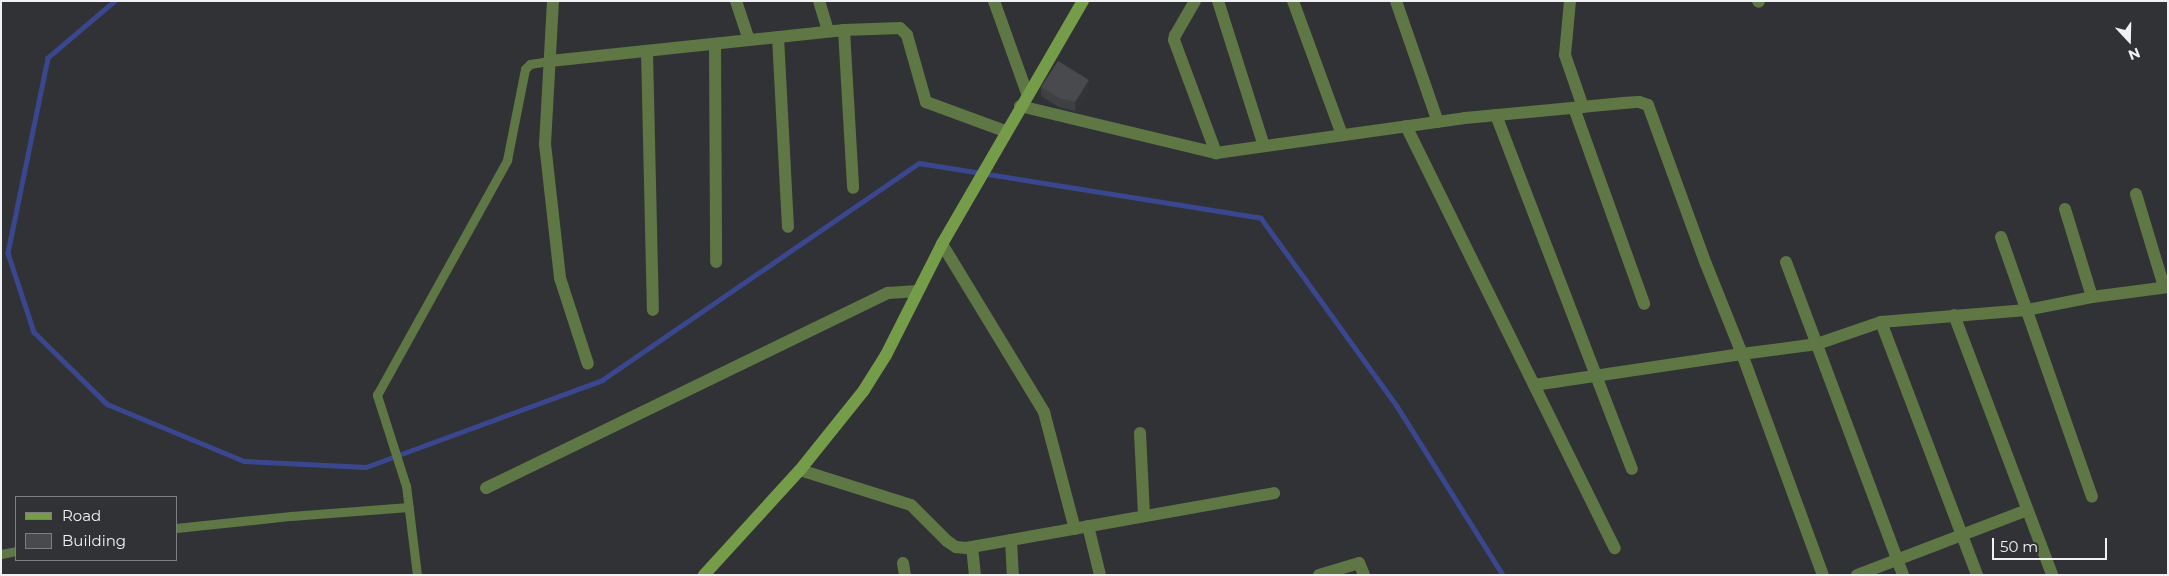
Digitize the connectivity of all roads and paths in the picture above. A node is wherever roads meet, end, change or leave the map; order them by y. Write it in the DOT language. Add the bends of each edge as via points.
graph roads {
  1 [pos="553,1"];
  2 [pos="736,1"];
  3 [pos="820,1"];
  4 [pos="994,1"];
  5 [pos="1082,1"];
  6 [pos="1195,1"];
  7 [pos="1218,1"];
  8 [pos="1293,1"];
  9 [pos="1396,1"];
  10 [pos="1570,1"];
  11 [pos="844,30"];
  12 [pos="828,31"];
  13 [pos="778,37"];
  14 [pos="749,40"];
  15 [pos="715,44"];
  16 [pos="648,51"];
  17 [pos="550,61"];
  18 [pos="1027,94"];
  19 [pos="1020,106"];
  20 [pos="1579,107"];
  21 [pos="1496,115"];
  22 [pos="1438,122"];
  23 [pos="1406,126"];
  24 [pos="1006,131"];
  25 [pos="1342,135"];
  26 [pos="1264,146"];
  27 [pos="1216,153"];
  28 [pos="853,188"];
  29 [pos="2136,194"];
  30 [pos="2065,209"];
  31 [pos="788,227"];
  32 [pos="2002,237"];
  33 [pos="942,244"];
  34 [pos="716,262"];
  35 [pos="1786,262"];
  36 [pos="2166,287"];
  37 [pos="918,291"];
  38 [pos="2092,297"];
  39 [pos="1644,304"];
  40 [pos="653,310"];
  41 [pos="2027,310"];
  42 [pos="1954,315"];
  43 [pos="1881,322"];
  44 [pos="1817,344"];
  45 [pos="1742,354"];
  46 [pos="588,364"];
  47 [pos="1597,375"];
  48 [pos="1534,384"];
  49 [pos="1140,432"];
  50 [pos="1632,469"];
  51 [pos="800,470"];
  52 [pos="486,488"];
  53 [pos="1274,494"];
  54 [pos="2092,496"];
  55 [pos="409,507"];
  56 [pos="2027,510"];
  57 [pos="1144,516"];
  58 [pos="1082,527"];
  59 [pos="178,528"];
  60 [pos="1962,535"];
  61 [pos="1012,540"];
  62 [pos="972,547"];
  63 [pos="1615,548"];
  64 [pos="15,551"];
  65 [pos="1,554"];
  66 [pos="1897,560"];
  67 [pos="417,575"];
  68 [pos="704,575"];
  69 [pos="975,575"];
  70 [pos="1013,575"];
  71 [pos="1100,575"];
  72 [pos="1318,575"];
  73 [pos="1364,575"];
  74 [pos="1823,575"];
  75 [pos="1857,575"];
  76 [pos="1903,575"];
  77 [pos="1977,575"];
  78 [pos="2052,575"];
  1 -- 17 [label="street"];
  2 -- 14 [label="street"];
  3 -- 12 [label="street"];
  4 -- 18 [label="street"];
  5 -- 18 [label="street"];
  6 -- 27 [label="street" via="1174,40"];
  7 -- 26 [label="street"];
  8 -- 25 [label="street"];
  9 -- 22 [label="street"];
  10 -- 20 [label="street" via="1565,55"];
  11 -- 12 [label="street"];
  11 -- 24 [label="street" via="903,30 926,102"];
  11 -- 28 [label="street"];
  12 -- 13 [label="street"];
  13 -- 14 [label="street"];
  13 -- 31 [label="street"];
  14 -- 15 [label="street"];
  15 -- 16 [label="street"];
  15 -- 34 [label="street"];
  16 -- 17 [label="street"];
  16 -- 40 [label="street"];
  17 -- 46 [label="street" via="545,144 560,278"];
  17 -- 55 [label="lane" via="530,64 525,68 507,160 379,390 380,407 406,486"];
  18 -- 19 [label="street"];
  19 -- 24 [label="street"];
  19 -- 27 [label="street"];
  20 -- 21 [label="street"];
  20 -- 39 [label="street"];
  20 -- 45 [label="street" via="1639,102 1648,105"];
  21 -- 22 [label="street"];
  21 -- 47 [label="street"];
  22 -- 23 [label="street"];
  23 -- 25 [label="street"];
  23 -- 48 [label="street"];
  24 -- 33 [label="street"];
  25 -- 26 [label="street"];
  26 -- 27 [label="street"];
  29 -- 36 [label="street"];
  30 -- 38 [label="street"];
  32 -- 41 [label="street"];
  33 -- 37 [label="street"];
  33 -- 58 [label="street" via="1044,412"];
  35 -- 44 [label="street"];
  36 -- 38 [label="street"];
  37 -- 51 [label="street" via="886,355 864,390"];
  37 -- 52 [label="street" via="888,292"];
  38 -- 41 [label="street"];
  41 -- 42 [label="street"];
  41 -- 54 [label="street"];
  42 -- 43 [label="street"];
  42 -- 56 [label="street"];
  43 -- 44 [label="street"];
  43 -- 60 [label="street"];
  44 -- 45 [label="street"];
  44 -- 66 [label="street"];
  45 -- 47 [label="street"];
  45 -- 74 [label="street"];
  47 -- 48 [label="street"];
  47 -- 50 [label="street"];
  48 -- 63 [label="street"];
  49 -- 57 [label="street"];
  51 -- 62 [label="street" via="911,505 947,541 956,546"];
  51 -- 68 [label="street"];
  53 -- 57 [label="street"];
  55 -- 59 [label="lane"];
  55 -- 67 [label="lane"];
  56 -- 60 [label="street"];
  56 -- 78 [label="street"];
  57 -- 58 [label="street"];
  58 -- 61 [label="street"];
  58 -- 71 [label="street"];
  60 -- 66 [label="street"];
  60 -- 77 [label="street"];
  61 -- 62 [label="street"];
  61 -- 70 [label="street"];
  62 -- 69 [label="street"];
  64 -- 65 [label="lane"];
  66 -- 75 [label="street"];
  66 -- 76 [label="street"];
  72 -- 73 [label="street" via="1359,563"];
}
